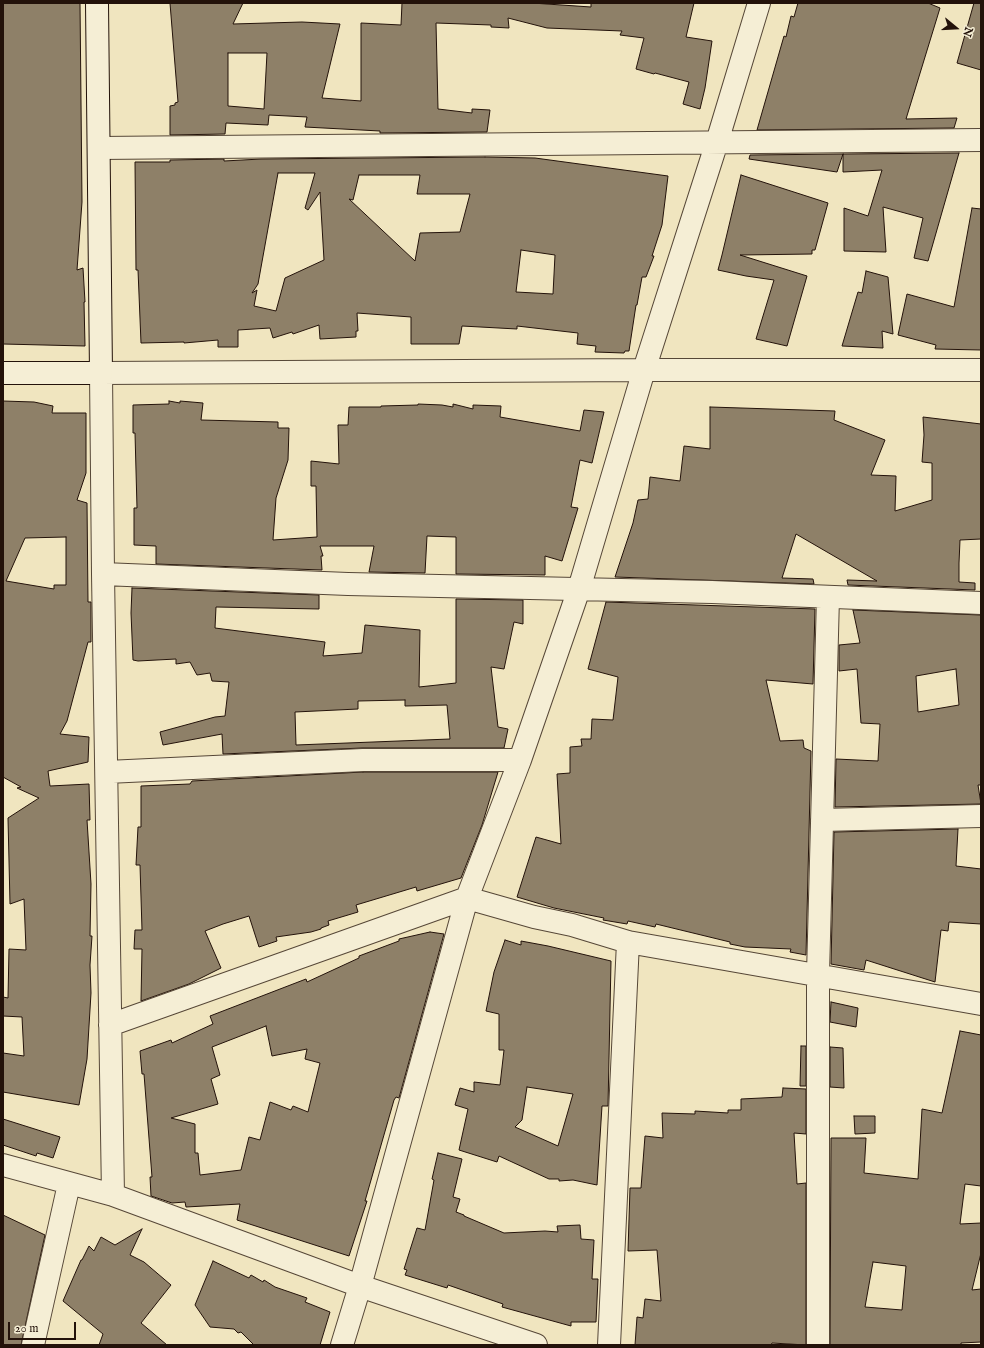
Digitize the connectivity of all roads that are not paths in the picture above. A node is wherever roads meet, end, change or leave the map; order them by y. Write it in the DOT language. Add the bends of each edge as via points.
graph roads {
  1 [pos="97,3"];
  2 [pos="759,3"];
  3 [pos="981,140"];
  4 [pos="717,142"];
  5 [pos="99,148"];
  6 [pos="644,370"];
  7 [pos="981,370"];
  8 [pos="3,373"];
  9 [pos="101,373"];
  10 [pos="103,574"];
  11 [pos="579,589"];
  12 [pos="828,597"];
  13 [pos="981,603"];
  14 [pos="520,760"];
  15 [pos="107,772"];
  16 [pos="981,816"];
  17 [pos="822,820"];
  18 [pos="467,898"];
  19 [pos="628,942"];
  20 [pos="818,974"];
  21 [pos="981,1004"];
  22 [pos="110,1025"];
  23 [pos="3,1165"];
  24 [pos="69,1184"];
  25 [pos="113,1195"];
  26 [pos="360,1286"];
  27 [pos="33,1345"];
  28 [pos="342,1345"];
  29 [pos="536,1345"];
  30 [pos="609,1345"];
  31 [pos="818,1345"];
  1 -- 5 [label="street"];
  2 -- 4 [label="street"];
  3 -- 4 [label="street"];
  4 -- 5 [label="street"];
  4 -- 6 [label="street"];
  5 -- 9 [label="street"];
  6 -- 7 [label="street"];
  6 -- 9 [label="street"];
  6 -- 11 [label="street"];
  8 -- 9 [label="street"];
  9 -- 10 [label="street"];
  10 -- 11 [label="street" via="348,584"];
  10 -- 15 [label="street"];
  11 -- 12 [label="street"];
  11 -- 14 [label="street"];
  12 -- 13 [label="street"];
  12 -- 17 [label="street"];
  14 -- 15 [label="street" via="363,760"];
  14 -- 18 [label="street"];
  15 -- 22 [label="street"];
  16 -- 17 [label="street"];
  17 -- 20 [label="street"];
  18 -- 19 [label="street"];
  18 -- 22 [label="street"];
  18 -- 26 [label="street"];
  19 -- 20 [label="street"];
  19 -- 30 [label="street"];
  20 -- 21 [label="street"];
  20 -- 31 [label="street"];
  22 -- 25 [label="street"];
  23 -- 24 [label="street"];
  24 -- 25 [label="street"];
  24 -- 27 [label="street"];
  25 -- 26 [label="street"];
  26 -- 28 [label="street"];
  26 -- 29 [label="street"];
}
